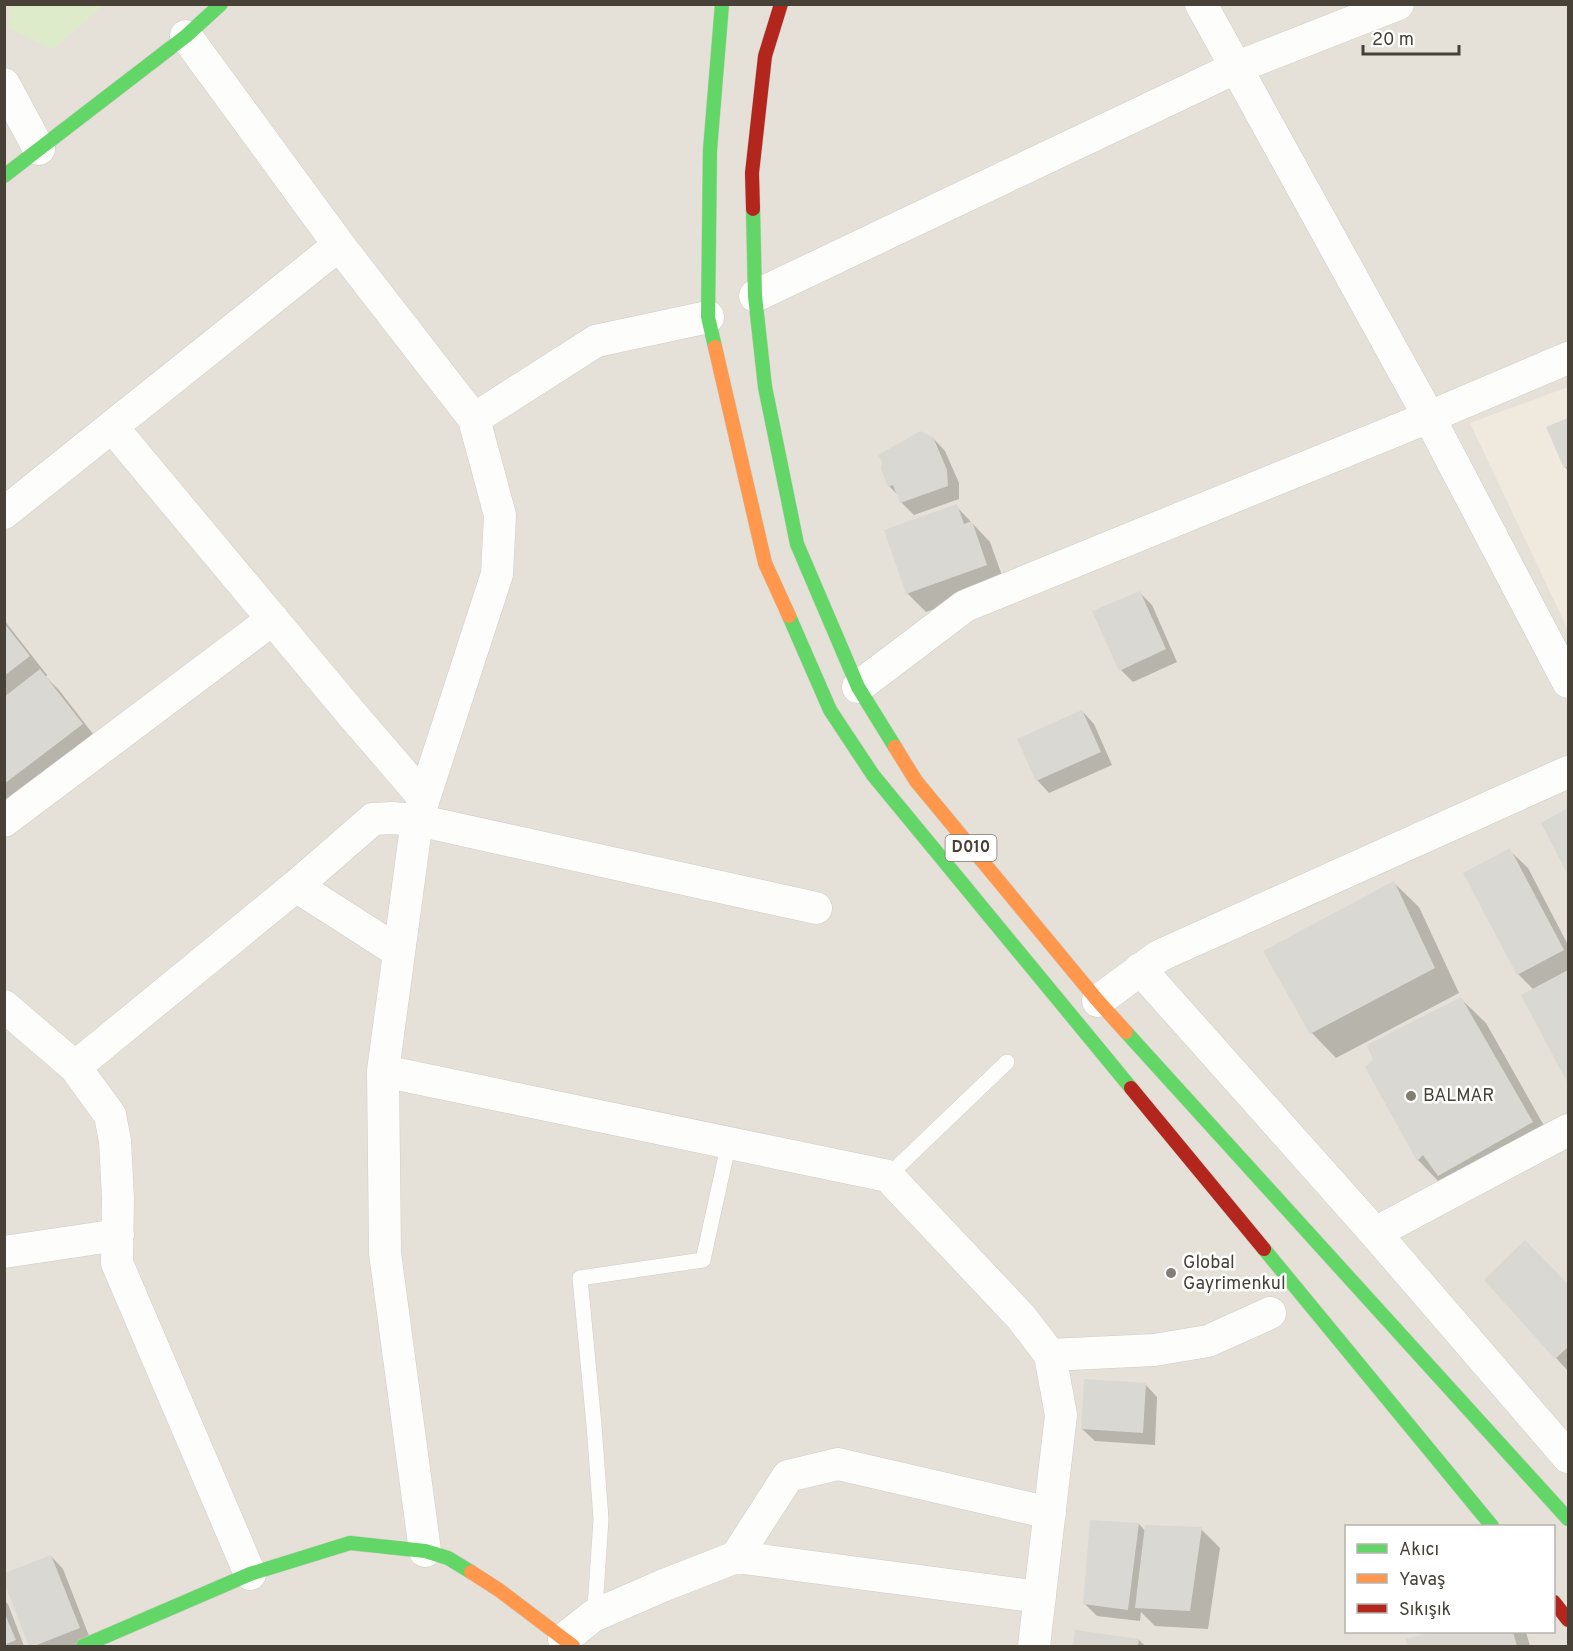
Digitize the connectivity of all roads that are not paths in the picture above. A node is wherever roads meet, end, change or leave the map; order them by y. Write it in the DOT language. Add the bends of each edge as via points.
graph roads {
  1 [pos="220,4"];
  2 [pos="722,4"];
  3 [pos="781,4"];
  4 [pos="1201,4"];
  5 [pos="1398,4"];
  6 [pos="186,36"];
  7 [pos="1235,68"];
  8 [pos="4,84"];
  9 [pos="39,149"];
  10 [pos="4,176"];
  11 [pos="339,245"];
  12 [pos="755,296"];
  13 [pos="708,318"];
  14 [pos="1569,358"];
  15 [pos="1429,417"];
  16 [pos="474,419"];
  17 [pos="113,428"];
  18 [pos="4,513"];
  19 [pos="273,619"];
  20 [pos="1569,682"];
  21 [pos="858,687"];
  22 [pos="1569,772"];
  23 [pos="420,809"];
  24 [pos="4,821"];
  25 [pos="296,886"];
  26 [pos="816,908"];
  27 [pos="399,952"];
  28 [pos="1140,969"];
  29 [pos="1098,1001"];
  30 [pos="4,1005"];
  31 [pos="1007,1062"];
  32 [pos="75,1067"];
  33 [pos="383,1071"];
  34 [pos="1569,1130"];
  35 [pos="729,1142"];
  36 [pos="888,1176"];
  37 [pos="1375,1233"];
  38 [pos="118,1235"];
  39 [pos="4,1252"];
  40 [pos="1270,1313"];
  41 [pos="1050,1355"];
  42 [pos="1569,1456"];
  43 [pos="1050,1513"];
  44 [pos="1569,1519"];
  45 [pos="1490,1525"];
  46 [pos="425,1551"];
  47 [pos="736,1557"];
  48 [pos="250,1574"];
  49 [pos="1040,1597"];
  50 [pos="1555,1603"];
  51 [pos="593,1616"];
  52 [pos="1569,1620"];
  53 [pos="568,1643"];
  54 [pos="83,1647"];
  55 [pos="1034,1647"];
  1 -- 6 [label="main road"];
  2 -- 13 [label="main road, D010" via="710,150"];
  3 -- 12 [label="main road, D010" via="765,56 752,173"];
  4 -- 7 [label="street"];
  5 -- 7 [label="street"];
  6 -- 9 [label="main road"];
  6 -- 11 [label="street"];
  7 -- 12 [label="street"];
  7 -- 15 [label="street"];
  8 -- 9 [label="street"];
  9 -- 10 [label="main road"];
  11 -- 16 [label="street"];
  11 -- 17 [label="street"];
  12 -- 21 [label="main road, D010" via="765,387 797,544"];
  13 -- 16 [label="street" via="596,342"];
  13 -- 45 [label="main road, D010" via="765,563 830,710 848,738 873,775"];
  14 -- 15 [label="street"];
  15 -- 20 [label="street"];
  15 -- 21 [label="street" via="965,606"];
  16 -- 23 [label="street" via="500,515 497,574"];
  17 -- 18 [label="street"];
  17 -- 19 [label="street"];
  19 -- 23 [label="street"];
  19 -- 24 [label="street"];
  21 -- 29 [label="main road, D010" via="916,781"];
  22 -- 28 [label="street" via="1159,956"];
  23 -- 25 [label="street" via="373,819"];
  23 -- 26 [label="street"];
  23 -- 27 [label="street"];
  25 -- 27 [label="street"];
  25 -- 32 [label="street"];
  27 -- 33 [label="street"];
  28 -- 29 [label="street"];
  28 -- 37 [label="street"];
  29 -- 44 [label="main road, D010"];
  30 -- 32 [label="street"];
  31 -- 36 [label="lane"];
  32 -- 38 [label="street" via="110,1115 115,1141"];
  33 -- 35 [label="street"];
  33 -- 46 [label="street" via="385,1253"];
  34 -- 37 [label="street"];
  35 -- 36 [label="street"];
  35 -- 51 [label="lane" via="703,1260 580,1278 601,1519"];
  36 -- 41 [label="street" via="1021,1317"];
  37 -- 42 [label="street"];
  38 -- 39 [label="street"];
  38 -- 48 [label="street" via="117,1263"];
  40 -- 41 [label="street" via="1208,1341 1154,1350"];
  41 -- 43 [label="street" via="1061,1415"];
  43 -- 47 [label="street" via="838,1464 788,1476"];
  43 -- 49 [label="street"];
  46 -- 48 [label="main road" via="350,1543"];
  46 -- 53 [label="main road" via="448,1558 499,1590"];
  47 -- 49 [label="street"];
  47 -- 51 [label="street"];
  48 -- 54 [label="main road"];
  49 -- 55 [label="street"];
  50 -- 52 [label="main road"];
  51 -- 53 [label="street"];
}
